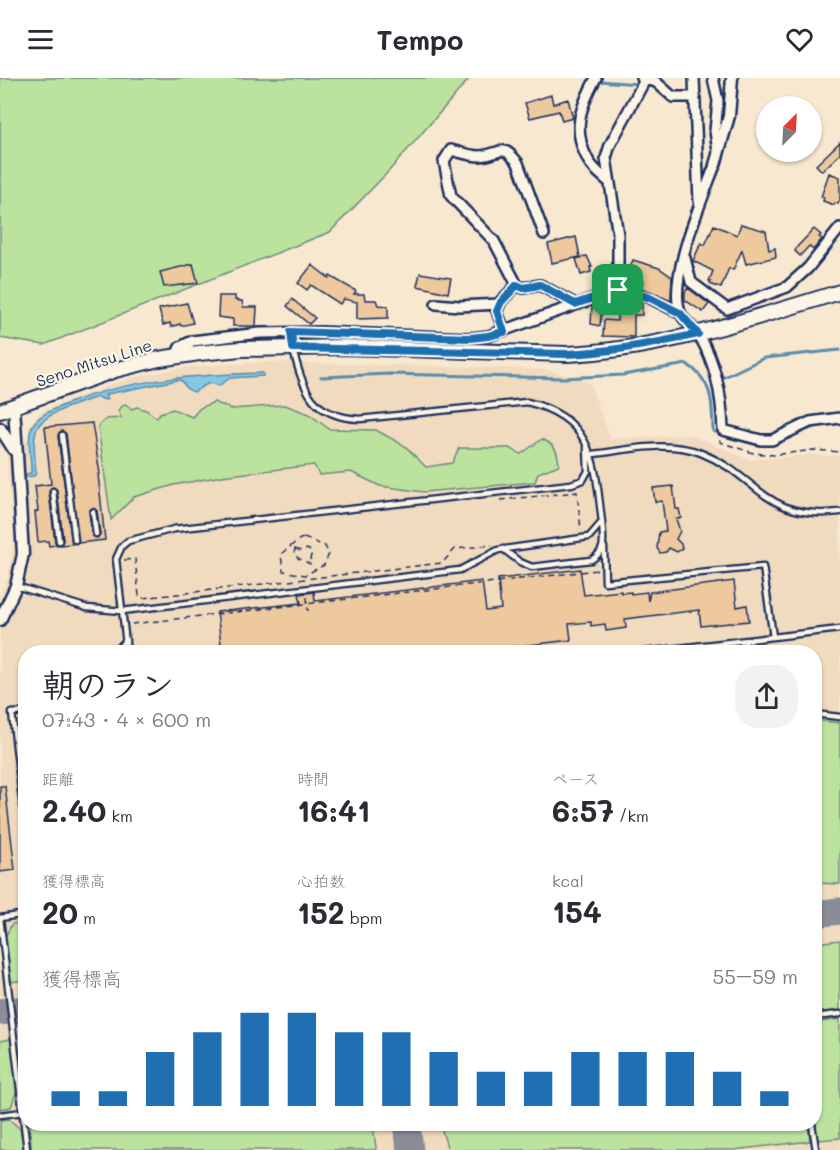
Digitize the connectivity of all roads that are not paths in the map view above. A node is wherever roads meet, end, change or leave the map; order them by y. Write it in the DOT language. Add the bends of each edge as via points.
graph roads {
  1 [pos="596,78"];
  2 [pos="644,78"];
  3 [pos="694,78"];
  4 [pos="713,78"];
  5 [pos="732,78"];
  6 [pos="695,97"];
  7 [pos="718,153"];
  8 [pos="715,165"];
  9 [pos="608,181"];
  10 [pos="700,206"];
  11 [pos="840,228"];
  12 [pos="544,234"];
  13 [pos="685,254"];
  14 [pos="517,285"];
  15 [pos="787,287"];
  16 [pos="618,290"];
  17 [pos="840,292"];
  18 [pos="436,304"];
  19 [pos="500,304"];
  20 [pos="575,304"];
  21 [pos="792,307"];
  22 [pos="680,313"];
  23 [pos="291,332"];
  24 [pos="504,332"];
  25 [pos="698,334"];
  26 [pos="293,348"];
  27 [pos="176,356"];
  28 [pos="14,406"];
  29 [pos="0,411"];
  30 [pos="840,418"];
  31 [pos="0,428"];
  32 [pos="62,435"];
  33 [pos="586,444"];
  34 [pos="16,452"];
  35 [pos="593,454"];
  36 [pos="53,491"];
  37 [pos="93,512"];
  38 [pos="840,512"];
  39 [pos="602,522"];
  40 [pos="96,534"];
  41 [pos="75,540"];
  42 [pos="59,541"];
  43 [pos="502,546"];
  44 [pos="604,547"];
  45 [pos="16,586"];
  46 [pos="122,611"];
  47 [pos="0,620"];
  48 [pos="840,629"];
  49 [pos="773,637"];
  50 [pos="126,640"];
  51 [pos="745,640"];
  52 [pos="121,645"];
  53 [pos="126,645"];
  54 [pos="703,645"];
  55 [pos="746,645"];
  56 [pos="18,713"];
  57 [pos="822,715"];
  58 [pos="840,717"];
  59 [pos="18,765"];
  60 [pos="18,915"];
  61 [pos="840,1014"];
  62 [pos="822,1016"];
  63 [pos="18,1064"];
  64 [pos="18,1113"];
  65 [pos="0,1115"];
  66 [pos="26,1131"];
  67 [pos="813,1131"];
  68 [pos="27,1150"];
  69 [pos="816,1150"];
  1 -- 9 [label="street" via="579,121 588,161"];
  2 -- 6 [label="street" via="656,82 673,97"];
  2 -- 9 [label="street" via="610,145 606,158"];
  3 -- 6 [label="street"];
  4 -- 7 [label="street" via="718,101"];
  5 -- 7 [label="street" via="729,116"];
  6 -- 10 [label="street"];
  7 -- 8 [label="street"];
  8 -- 10 [label="street"];
  9 -- 16 [label="street" via="618,235"];
  10 -- 13 [label="street"];
  11 -- 15 [label="street"];
  12 -- 14 [label="street" via="512,154 506,150 475,156 451,150 444,161 451,196 494,241"];
  13 -- 15 [label="street" via="690,282 727,309"];
  13 -- 22 [label="street" via="676,286"];
  14 -- 19 [label="street"];
  14 -- 20 [label="street" via="540,285"];
  15 -- 21 [label="street"];
  16 -- 20 [label="street"];
  16 -- 22 [label="street" via="648,297"];
  17 -- 21 [label="main road, Seno Mitsu Line"];
  18 -- 19 [label="street"];
  19 -- 24 [label="street" via="497,311"];
  20 -- 24 [label="street"];
  21 -- 25 [label="main road, Seno Mitsu Line"];
  22 -- 25 [label="street"];
  23 -- 24 [label="street" via="470,338"];
  23 -- 26 [label="street"];
  23 -- 27 [label="street" via="192,341 180,347"];
  25 -- 26 [label="main road, Seno Mitsu Line" via="650,345 567,354"];
  25 -- 30 [label="street" via="708,351 722,405 723,430 772,440 810,422"];
  26 -- 27 [label="main road, Seno Mitsu Line"];
  26 -- 33 [label="lane" via="308,395 331,414 360,419 527,402 557,413"];
  27 -- 28 [label="main road, Seno Mitsu Line" via="115,370"];
  28 -- 29 [label="main road, Seno Mitsu Line"];
  28 -- 34 [label="street"];
  31 -- 34 [label="street"];
  32 -- 41 [label="lane"];
  33 -- 35 [label="lane"];
  33 -- 46 [label="lane" via="588,471 583,480 571,484 174,529 135,537 122,546 116,560"];
  34 -- 45 [label="street" via="23,554"];
  35 -- 38 [label="lane" via="686,449 714,459 785,508 826,514"];
  35 -- 39 [label="lane"];
  36 -- 42 [label="lane"];
  37 -- 40 [label="lane"];
  39 -- 43 [label="lane" via="589,537"];
  39 -- 44 [label="lane"];
  43 -- 44 [label="lane" via="532,567 591,560"];
  43 -- 46 [label="lane" via="453,572"];
  44 -- 49 [label="lane" via="605,582 763,567"];
  45 -- 46 [label="lane" via="87,608"];
  45 -- 47 [label="street"];
  46 -- 50 [label="lane"];
  48 -- 49 [label="lane"];
  49 -- 51 [label="lane"];
  50 -- 52 [label="lane"];
  50 -- 53 [label="lane"];
  51 -- 54 [label="lane"];
  51 -- 55 [label="lane"];
  56 -- 59 [label="lane" via="12,713"];
  57 -- 58 [label="lane"];
  60 -- 63 [label="lane" via="0,918"];
  61 -- 62 [label="lane"];
  64 -- 65 [label="lane"];
  66 -- 68 [label="lane"];
  67 -- 69 [label="lane"];
}
